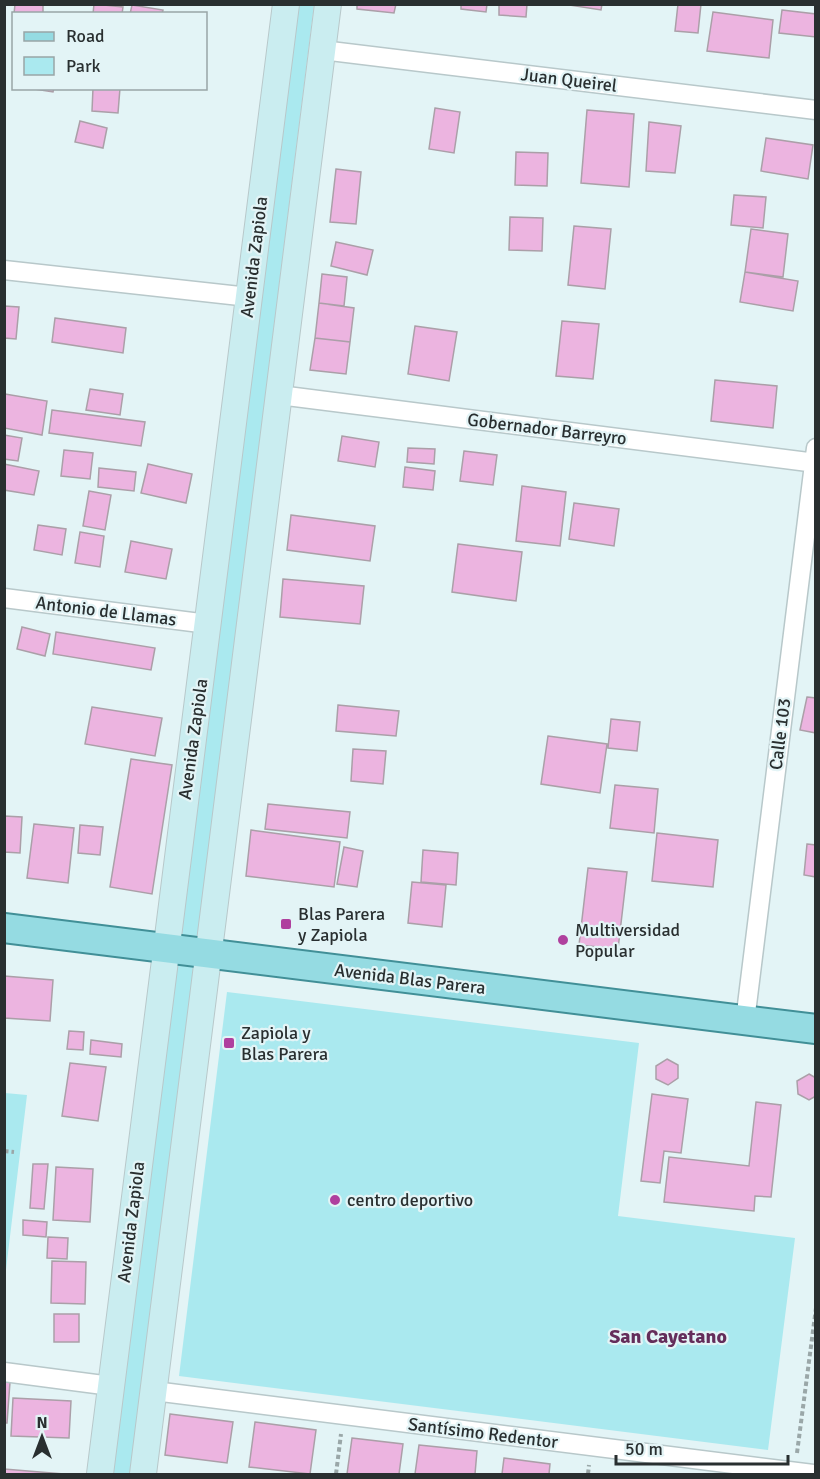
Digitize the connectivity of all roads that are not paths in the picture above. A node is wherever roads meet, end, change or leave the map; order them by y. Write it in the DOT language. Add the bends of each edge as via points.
graph roads {
  1 [pos="286,4"];
  2 [pos="328,4"];
  3 [pos="322,50"];
  4 [pos="816,110"];
  5 [pos="4,270"];
  6 [pos="249,297"];
  7 [pos="279,395"];
  8 [pos="815,458"];
  9 [pos="4,598"];
  10 [pos="208,624"];
  11 [pos="4,928"];
  12 [pos="165,948"];
  13 [pos="208,954"];
  14 [pos="745,1021"];
  15 [pos="816,1029"];
  16 [pos="4,1372"];
  17 [pos="111,1386"];
  18 [pos="154,1391"];
  19 [pos="795,1473"];
  20 [pos="100,1474"];
  21 [pos="143,1474"];
  22 [pos="813,1474"];
  1 -- 6 [label="main road, Avenida Zapiola"];
  2 -- 3 [label="main road"];
  3 -- 4 [label="street, Juan Queirel"];
  3 -- 7 [label="main road"];
  5 -- 6 [label="street"];
  6 -- 10 [label="main road, Avenida Zapiola"];
  7 -- 8 [label="street, Gobernador Barreyro"];
  7 -- 13 [label="main road"];
  8 -- 14 [label="street, Calle 103"];
  9 -- 10 [label="street, Antonio de Llamas"];
  10 -- 12 [label="main road, Avenida Zapiola"];
  11 -- 12 [label="main road, Avenida Blas Parera"];
  12 -- 13 [label="main road, Avenida Blas Parera"];
  12 -- 17 [label="main road, Avenida Zapiola"];
  13 -- 14 [label="main road, Avenida Blas Parera"];
  13 -- 18 [label="main road"];
  14 -- 15 [label="main road, Avenida Blas Parera"];
  16 -- 17 [label="street"];
  17 -- 20 [label="main road, Avenida Zapiola"];
  18 -- 19 [label="street, Santísimo Redentor"];
  18 -- 21 [label="main road"];
  19 -- 22 [label="street, Santísimo Redentor"];
}
